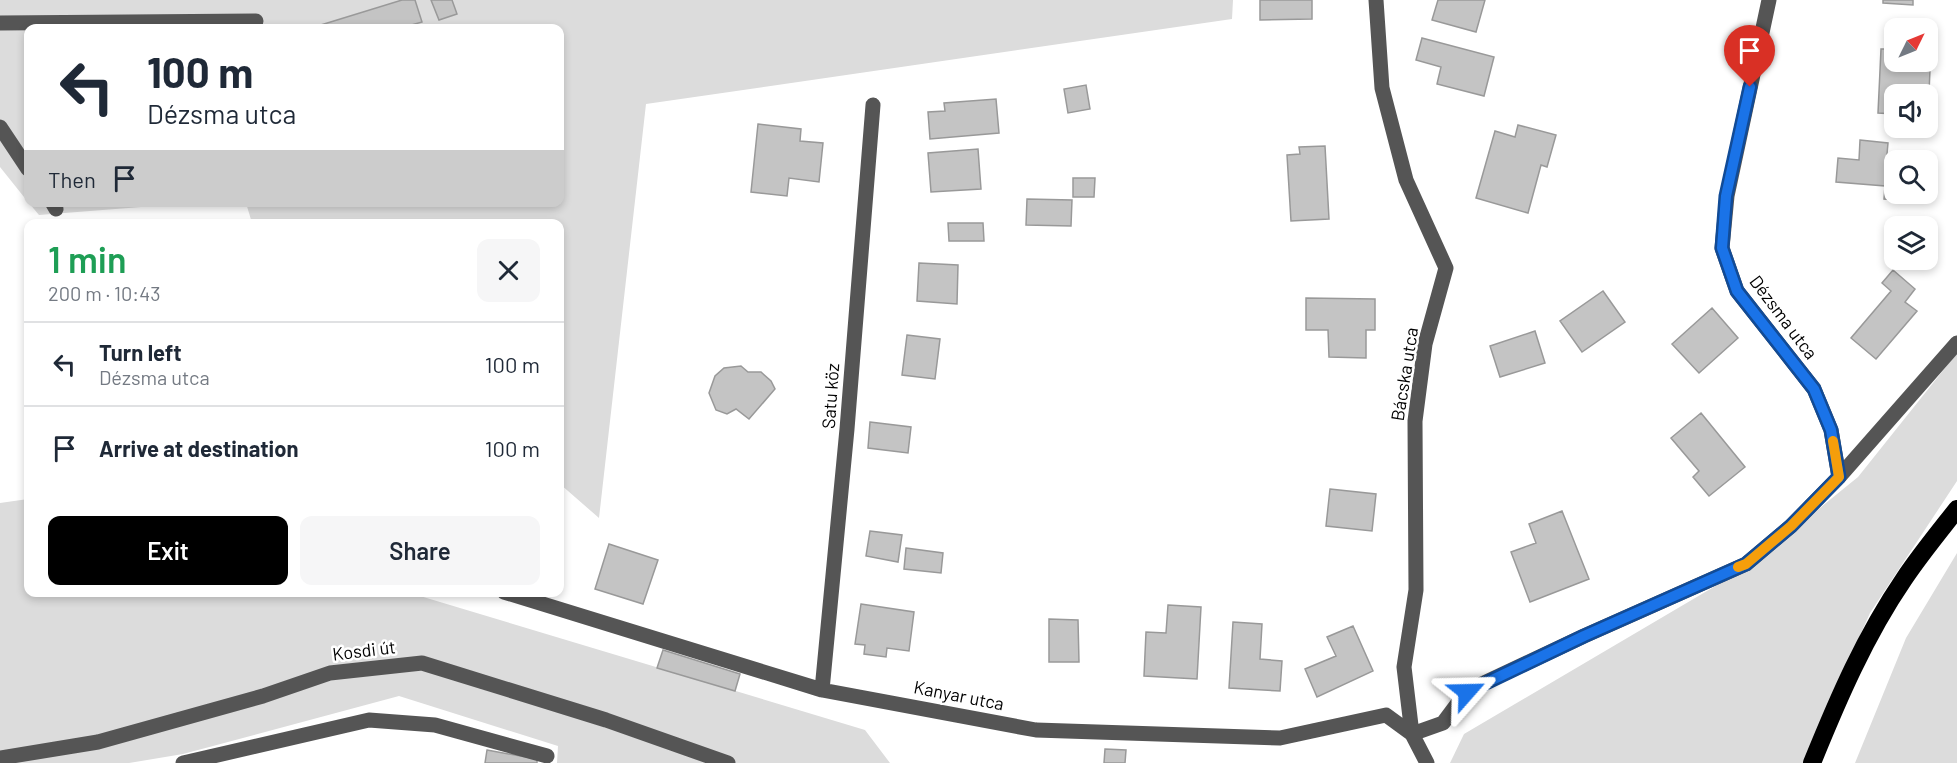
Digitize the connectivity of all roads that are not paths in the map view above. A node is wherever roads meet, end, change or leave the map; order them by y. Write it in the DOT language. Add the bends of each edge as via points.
graph roads {
  1 [pos="1376,0"];
  2 [pos="1769,0"];
  3 [pos="256,21"];
  4 [pos="0,23"];
  5 [pos="873,105"];
  6 [pos="0,127"];
  7 [pos="24,163"];
  8 [pos="1957,343"];
  9 [pos="1839,477"];
  10 [pos="1957,509"];
  11 [pos="520,597"];
  12 [pos="822,690"];
  13 [pos="1412,735"];
  14 [pos="547,756"];
  15 [pos="0,758"];
  16 [pos="183,763"];
  17 [pos="728,763"];
  18 [pos="1427,763"];
  19 [pos="1812,763"];
  1 -- 13 [label="street, Bácska utca" via="1382,88 1406,180 1446,268 1425,344 1415,421 1416,590 1404,667"];
  2 -- 9 [label="street, Dézsma utca" via="1726,196 1722,248 1737,291 1814,389 1831,430"];
  3 -- 4 [label="street"];
  5 -- 12 [label="street, Satu köz"];
  6 -- 7 [label="street"];
  8 -- 9 [label="street"];
  9 -- 13 [label="street" via="1746,564 1467,692 1443,723"];
  10 -- 19 [label="highway" via="1904,579 1870,636 1841,691"];
  11 -- 12 [label="street, Kanyar utca"];
  12 -- 13 [label="street, Kanyar utca" via="1036,730 1280,738 1386,715"];
  13 -- 18 [label="street, Bácska utca"];
  14 -- 16 [label="street" via="435,725 369,720"];
  15 -- 17 [label="street, Kosdi út" via="98,742 330,673 422,663"];
}
